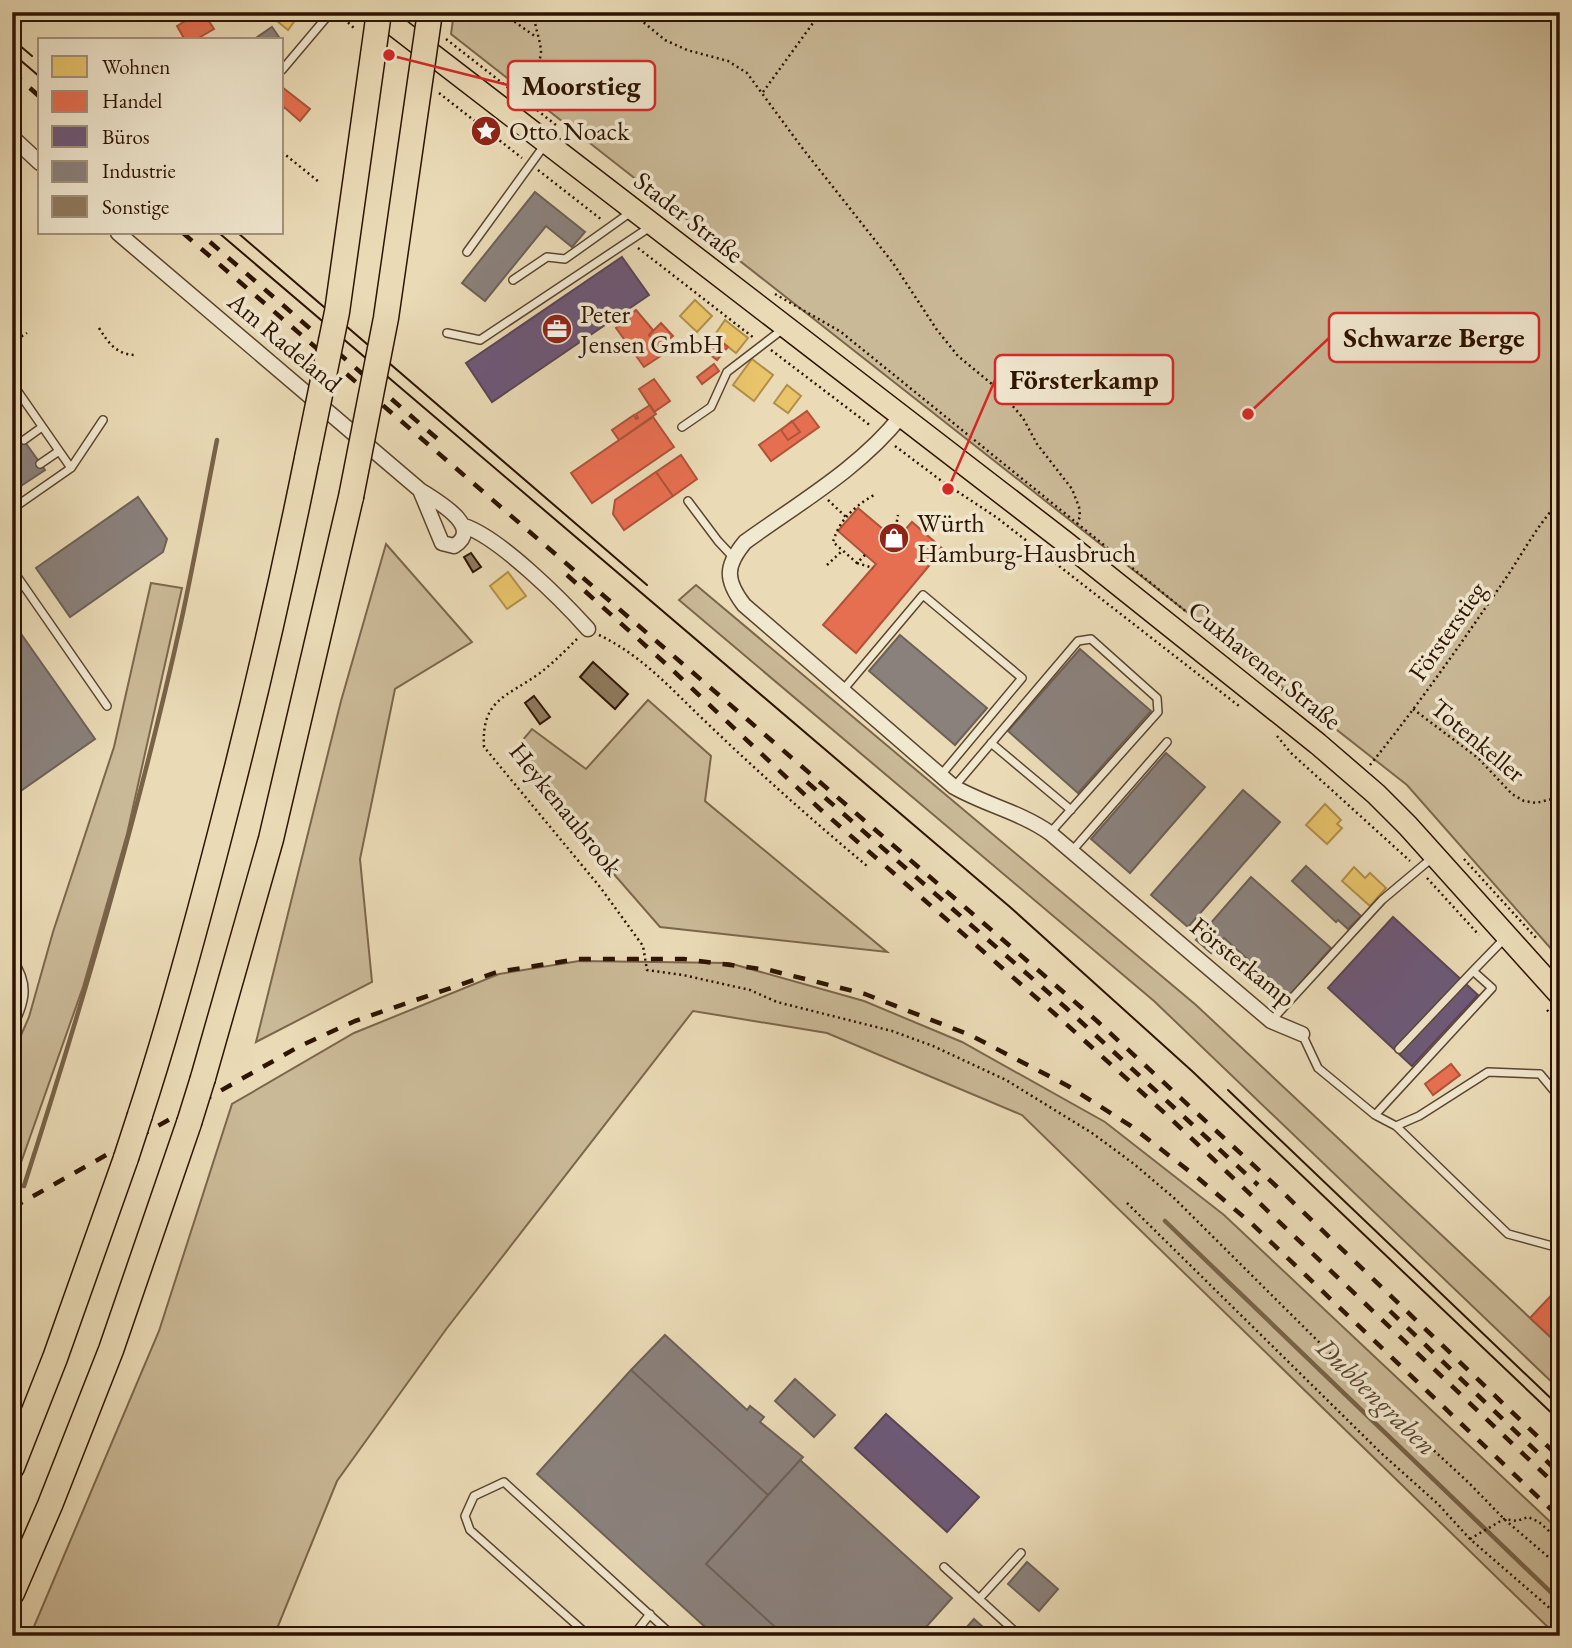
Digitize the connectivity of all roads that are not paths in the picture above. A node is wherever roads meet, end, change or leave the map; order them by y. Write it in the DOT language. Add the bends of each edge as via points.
graph roads {
  1 [pos="29,12"];
  2 [pos="331,12"];
  3 [pos="378,12"];
  4 [pos="430,12"];
  5 [pos="12,20"];
  6 [pos="284,68"];
  7 [pos="12,137"];
  8 [pos="547,143"];
  9 [pos="38,161"];
  10 [pos="634,210"];
  11 [pos="653,225"];
  12 [pos="119,234"];
  13 [pos="467,252"];
  14 [pos="513,280"];
  15 [pos="786,327"];
  16 [pos="447,333"];
  17 [pos="13,386"];
  18 [pos="901,415"];
  19 [pos="103,420"];
  20 [pos="42,427"];
  21 [pos="682,427"];
  22 [pos="24,440"];
  23 [pos="60,451"];
  24 [pos="40,464"];
  25 [pos="71,468"];
  26 [pos="420,490"];
  27 [pos="688,501"];
  28 [pos="12,509"];
  29 [pos="464,526"];
  30 [pos="733,557"];
  31 [pos="12,569"];
  32 [pos="588,629"];
  33 [pos="843,690"];
  34 [pos="107,706"];
  35 [pos="1167,742"];
  36 [pos="991,743"];
  37 [pos="941,776"];
  38 [pos="954,787"];
  39 [pos="1071,810"];
  40 [pos="1050,833"];
  41 [pos="1071,851"];
  42 [pos="1435,855"];
  43 [pos="1500,943"];
  44 [pos="12,958"];
  45 [pos="1473,971"];
  46 [pos="1551,999"];
  47 [pos="1271,1021"];
  48 [pos="12,1029"];
  49 [pos="1302,1034"];
  50 [pos="1399,1049"];
  51 [pos="1560,1098"];
  52 [pos="1375,1115"];
  53 [pos="1396,1126"];
  54 [pos="1560,1238"];
  55 [pos="12,1467"];
  56 [pos="1021,1552"];
  57 [pos="944,1567"];
  58 [pos="12,1593"];
  59 [pos="979,1599"];
  60 [pos="650,1614"];
  61 [pos="589,1636"];
  62 [pos="633,1636"];
  63 [pos="673,1636"];
  64 [pos="1020,1636"];
  1 -- 5 [label="lane"];
  2 -- 6 [label="lane"];
  3 -- 8 [label="main road, Stader Straße"];
  3 -- 55 [label="highway, bridge" via="337,312 288,552 204,901 140,1115"];
  4 -- 58 [label="highway, bridge" via="386,318 351,496 271,839 189,1123 111,1350"];
  7 -- 9 [label="street"];
  8 -- 10 [label="main road, Stader Straße"];
  8 -- 13 [label="lane"];
  10 -- 11 [label="main road, Stader Straße"];
  10 -- 14 [label="lane" via="565,259 547,257"];
  11 -- 15 [label="main road, Stader Straße"];
  11 -- 16 [label="lane" via="480,340"];
  12 -- 26 [label="street, Am Radeland"];
  15 -- 18 [label="main road, Stader Straße"];
  15 -- 21 [label="lane" via="726,372 711,407"];
  17 -- 20 [label="lane"];
  18 -- 30 [label="street" via="861,458 745,542"];
  18 -- 42 [label="main road, Cuxhavener Straße" via="1237,678 1357,778"];
  19 -- 25 [label="lane"];
  20 -- 22 [label="lane"];
  20 -- 23 [label="lane"];
  23 -- 24 [label="lane"];
  23 -- 25 [label="lane"];
  25 -- 28 [label="lane"];
  26 -- 29 [label="street, Am Radeland"];
  26 -- 29 [label="street, Am Radeland" via="442,543 454,546"];
  27 -- 30 [label="lane"];
  29 -- 32 [label="street" via="516,560"];
  30 -- 33 [label="street, Försterkamp" via="729,577 744,605"];
  31 -- 34 [label="lane"];
  33 -- 37 [label="street, Försterkamp"];
  33 -- 37 [label="lane" via="923,595 1021,678"];
  35 -- 41 [label="lane"];
  36 -- 38 [label="lane"];
  36 -- 39 [label="lane"];
  36 -- 39 [label="lane" via="1078,641 1091,639 1157,698 1158,712"];
  37 -- 38 [label="street, Försterkamp"];
  38 -- 40 [label="street, Försterkamp" via="1030,819"];
  39 -- 40 [label="lane"];
  40 -- 41 [label="street, Försterkamp"];
  41 -- 47 [label="street, Försterkamp"];
  42 -- 43 [label="main road, Cuxhavener Straße"];
  42 -- 47 [label="lane" via="1382,900"];
  43 -- 45 [label="lane"];
  43 -- 46 [label="main road, Cuxhavener Straße"];
  44 -- 48 [label="lane" via="20,970 26,1000"];
  45 -- 50 [label="lane"];
  45 -- 52 [label="lane" via="1492,988"];
  47 -- 49 [label="street, Försterkamp"];
  49 -- 52 [label="lane" via="1318,1068"];
  51 -- 53 [label="lane" via="1540,1074 1488,1072"];
  52 -- 53 [label="lane"];
  53 -- 54 [label="lane" via="1508,1234 1552,1246"];
  56 -- 59 [label="lane"];
  57 -- 59 [label="lane"];
  59 -- 64 [label="lane"];
  60 -- 61 [label="lane" via="504,1482 474,1496 465,1516 470,1530"];
  60 -- 62 [label="lane"];
  60 -- 63 [label="lane"];
}
